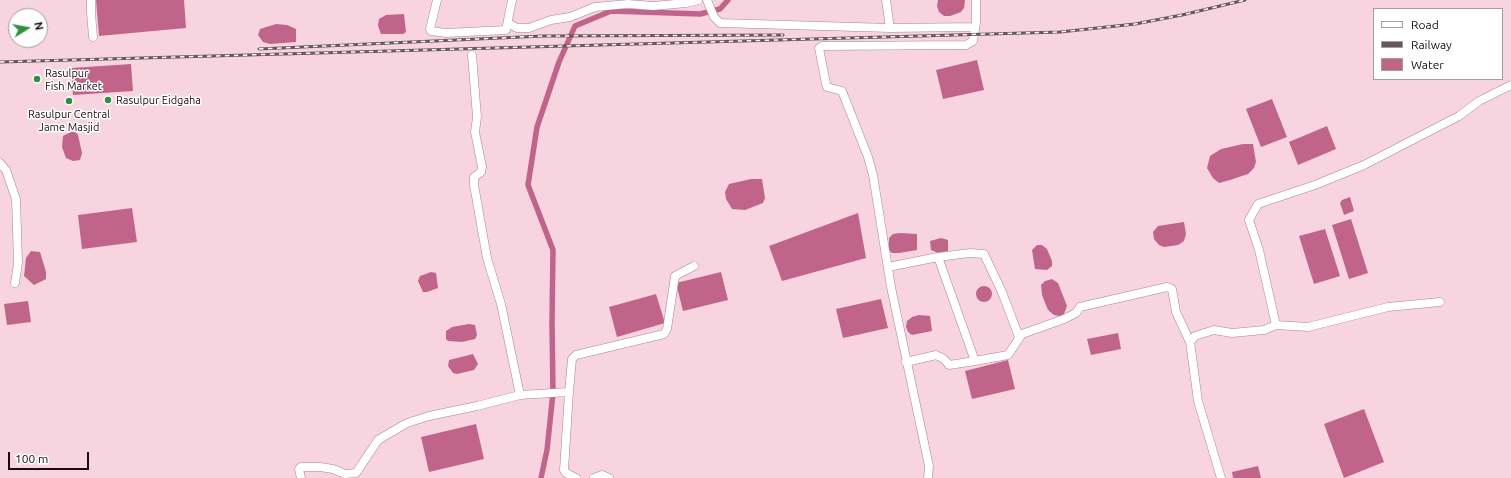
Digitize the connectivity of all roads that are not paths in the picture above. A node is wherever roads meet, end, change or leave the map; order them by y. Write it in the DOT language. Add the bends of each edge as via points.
graph roads {
  1 [pos="91,0"];
  2 [pos="437,0"];
  3 [pos="512,0"];
  4 [pos="698,0"];
  5 [pos="707,0"];
  6 [pos="886,0"];
  7 [pos="976,0"];
  8 [pos="508,23"];
  9 [pos="975,27"];
  10 [pos="890,28"];
  11 [pos="93,38"];
  12 [pos="472,55"];
  13 [pos="1511,85"];
  14 [pos="0,163"];
  15 [pos="938,257"];
  16 [pos="694,266"];
  17 [pos="888,267"];
  18 [pos="15,283"];
  19 [pos="1440,302"];
  20 [pos="1276,325"];
  21 [pos="1019,337"];
  22 [pos="1190,342"];
  23 [pos="975,361"];
  24 [pos="906,362"];
  25 [pos="567,392"];
  26 [pos="520,395"];
  27 [pos="301,478"];
  28 [pos="576,478"];
  29 [pos="594,478"];
  30 [pos="610,478"];
  31 [pos="928,478"];
  32 [pos="1221,478"];
  1 -- 11 [label="street"];
  2 -- 8 [label="street" via="431,31 446,33 506,30"];
  3 -- 8 [label="street"];
  4 -- 8 [label="street" via="653,6 628,4 595,7 529,28 517,28"];
  5 -- 10 [label="street" via="714,17 720,23"];
  6 -- 10 [label="street"];
  7 -- 9 [label="street"];
  9 -- 10 [label="street"];
  9 -- 17 [label="street" via="973,41 966,45 820,48 827,87 842,91 868,157"];
  12 -- 26 [label="street" via="477,117 475,132 482,167 481,172 474,177 474,185 487,258"];
  13 -- 20 [label="street" via="1479,101 1459,116 1364,165 1258,204 1249,220 1259,250"];
  14 -- 18 [label="street" via="6,170 16,199 18,263"];
  15 -- 17 [label="street"];
  15 -- 21 [label="street" via="984,254"];
  15 -- 23 [label="street"];
  16 -- 25 [label="street" via="675,276 667,329 664,334 576,355 572,359"];
  17 -- 24 [label="street"];
  19 -- 20 [label="street" via="1388,307 1308,327"];
  20 -- 22 [label="street" via="1232,333 1214,330 1202,332"];
  21 -- 22 [label="street" via="1072,315 1080,307 1168,287 1172,289 1176,312"];
  21 -- 23 [label="street" via="1008,355"];
  22 -- 32 [label="street" via="1198,401"];
  23 -- 24 [label="street" via="949,364 936,355"];
  24 -- 31 [label="street" via="929,466"];
  25 -- 26 [label="street"];
  25 -- 28 [label="street" via="564,470"];
  26 -- 27 [label="street" via="428,416 392,430 378,440 356,473 345,474 333,469 300,467"];
  29 -- 30 [label="street" via="602,475"];
}
